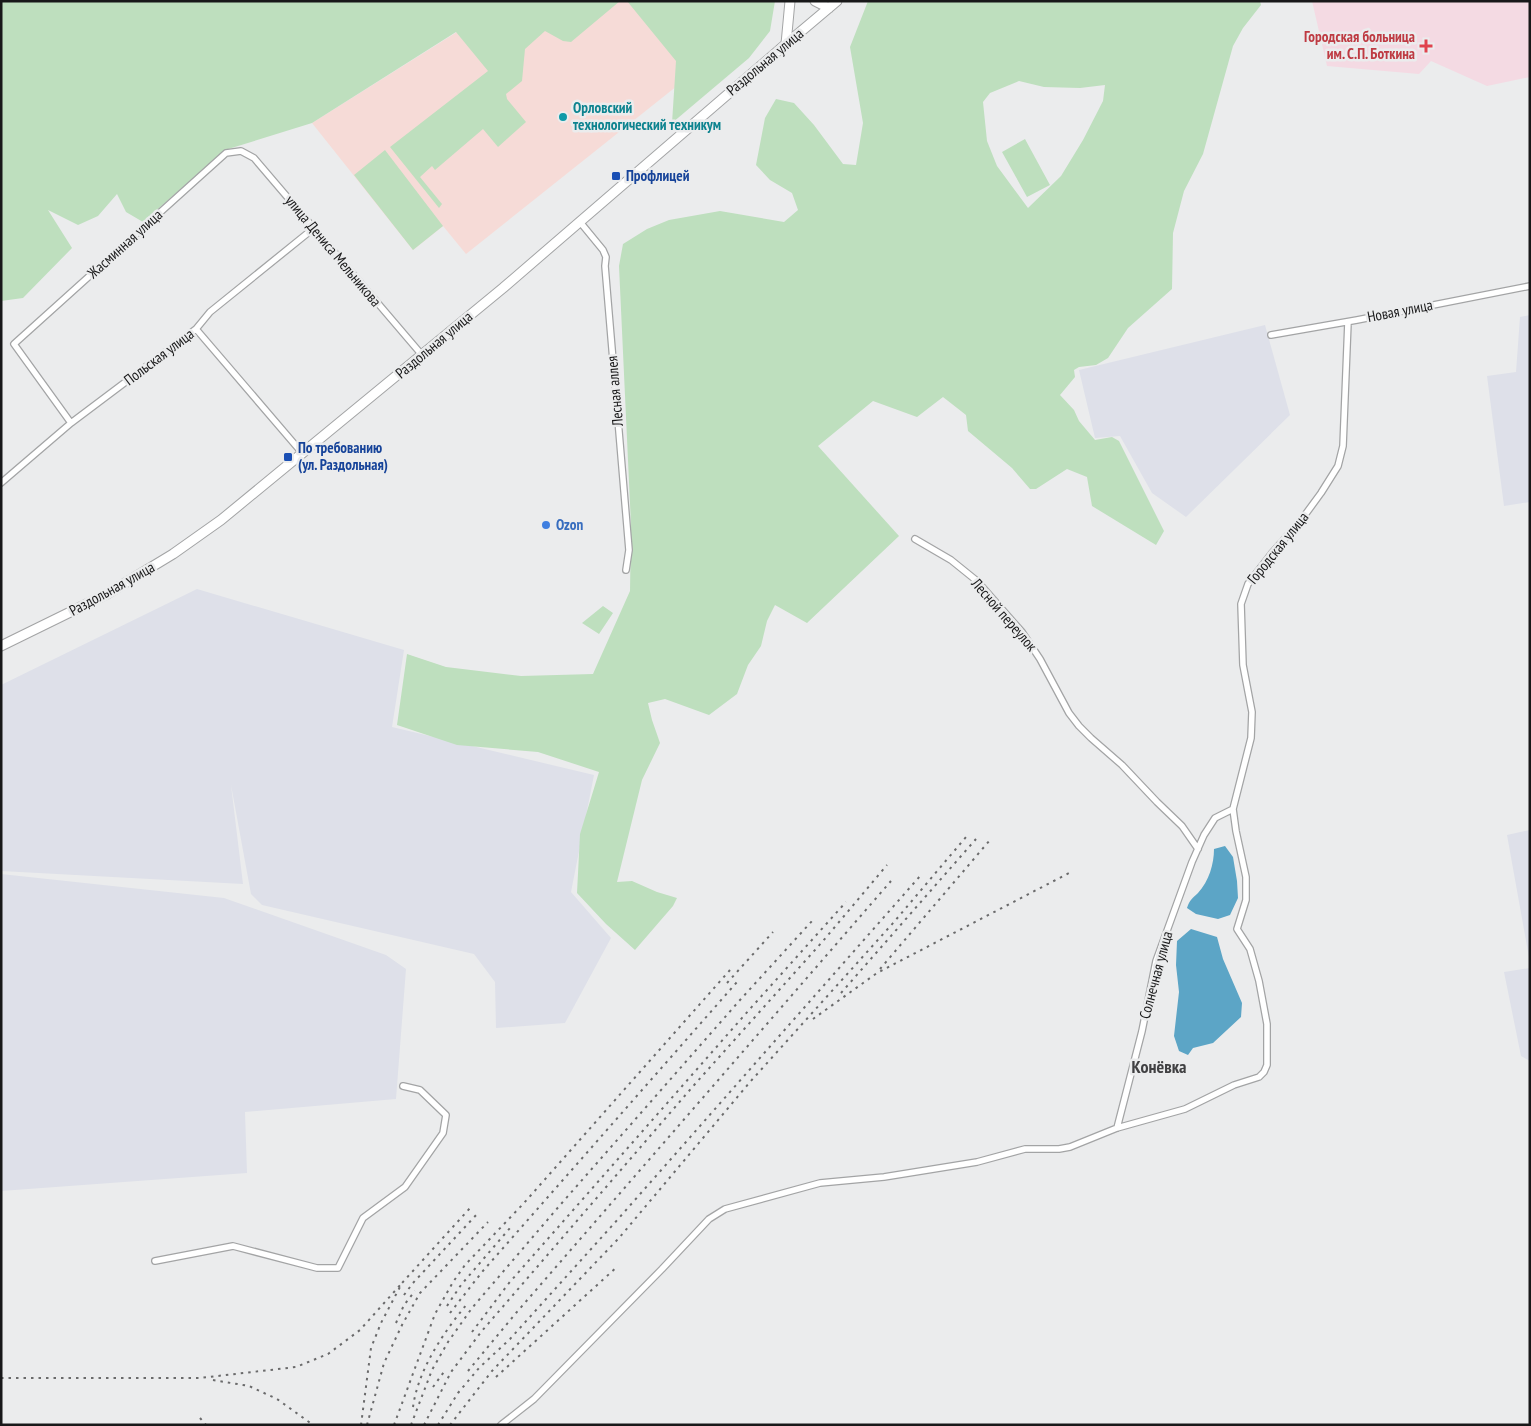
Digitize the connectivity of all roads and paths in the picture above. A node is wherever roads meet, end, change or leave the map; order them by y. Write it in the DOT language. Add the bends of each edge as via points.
graph roads {
  1 [pos="790,1"];
  2 [pos="815,1"];
  3 [pos="837,1"];
  4 [pos="829,8"];
  5 [pos="786,44"];
  6 [pos="241,151"];
  7 [pos="580,222"];
  8 [pos="314,228"];
  9 [pos="1530,286"];
  10 [pos="1348,322"];
  11 [pos="196,329"];
  12 [pos="1271,335"];
  13 [pos="422,355"];
  14 [pos="70,423"];
  15 [pos="303,454"];
  16 [pos="1,483"];
  17 [pos="915,539"];
  18 [pos="626,570"];
  19 [pos="1,646"];
  20 [pos="1233,809"];
  21 [pos="1198,849"];
  22 [pos="403,1086"];
  23 [pos="1117,1128"];
  24 [pos="155,1261"];
  25 [pos="502,1425"];
  1 -- 5 [label="main road"];
  2 -- 4 [label="main road"];
  3 -- 4 [label="main road, Раздольная улица"];
  4 -- 5 [label="main road, Раздольная улица"];
  5 -- 7 [label="main road, Раздольная улица"];
  6 -- 8 [label="street, улица Дениса Мельникова" via="254,158"];
  6 -- 14 [label="street, Жасминная улица" via="226,153 14,344"];
  7 -- 13 [label="main road, Раздольная улица"];
  7 -- 18 [label="street, Лесная аллея" via="606,257 629,550"];
  8 -- 11 [label="street, Польская улица" via="210,312"];
  8 -- 13 [label="street, улица Дениса Мельникова"];
  9 -- 10 [label="street, Новая улица"];
  10 -- 12 [label="street, Новая улица"];
  10 -- 20 [label="street, Городская улица" via="1343,446 1338,466 1322,493 1248,584 1241,604 1243,665 1252,712 1251,738"];
  11 -- 14 [label="street, Польская улица"];
  11 -- 15 [label="street"];
  13 -- 15 [label="main road, Раздольная улица"];
  14 -- 16 [label="street, Польская улица"];
  15 -- 19 [label="main road, Раздольная улица" via="222,520 174,554 107,594"];
  17 -- 21 [label="street, Лесной переулок" via="951,560 977,581 1022,632 1040,658 1069,713 1182,826"];
  20 -- 21 [label="street, Солнечная улица" via="1215,818"];
  20 -- 23 [label="street" via="1246,877 1246,900 1237,929 1250,949 1260,981 1267,1024 1267,1065 1259,1077 1234,1085 1185,1109"];
  21 -- 23 [label="street, Солнечная улица" via="1156,961"];
  22 -- 24 [label="street" via="420,1090 446,1115 443,1133 405,1187 363,1218 338,1268 317,1268 233,1246"];
  23 -- 25 [label="street" via="1070,1147 1025,1149 977,1162 884,1177 820,1183 725,1209 709,1218 541,1392"];
}
